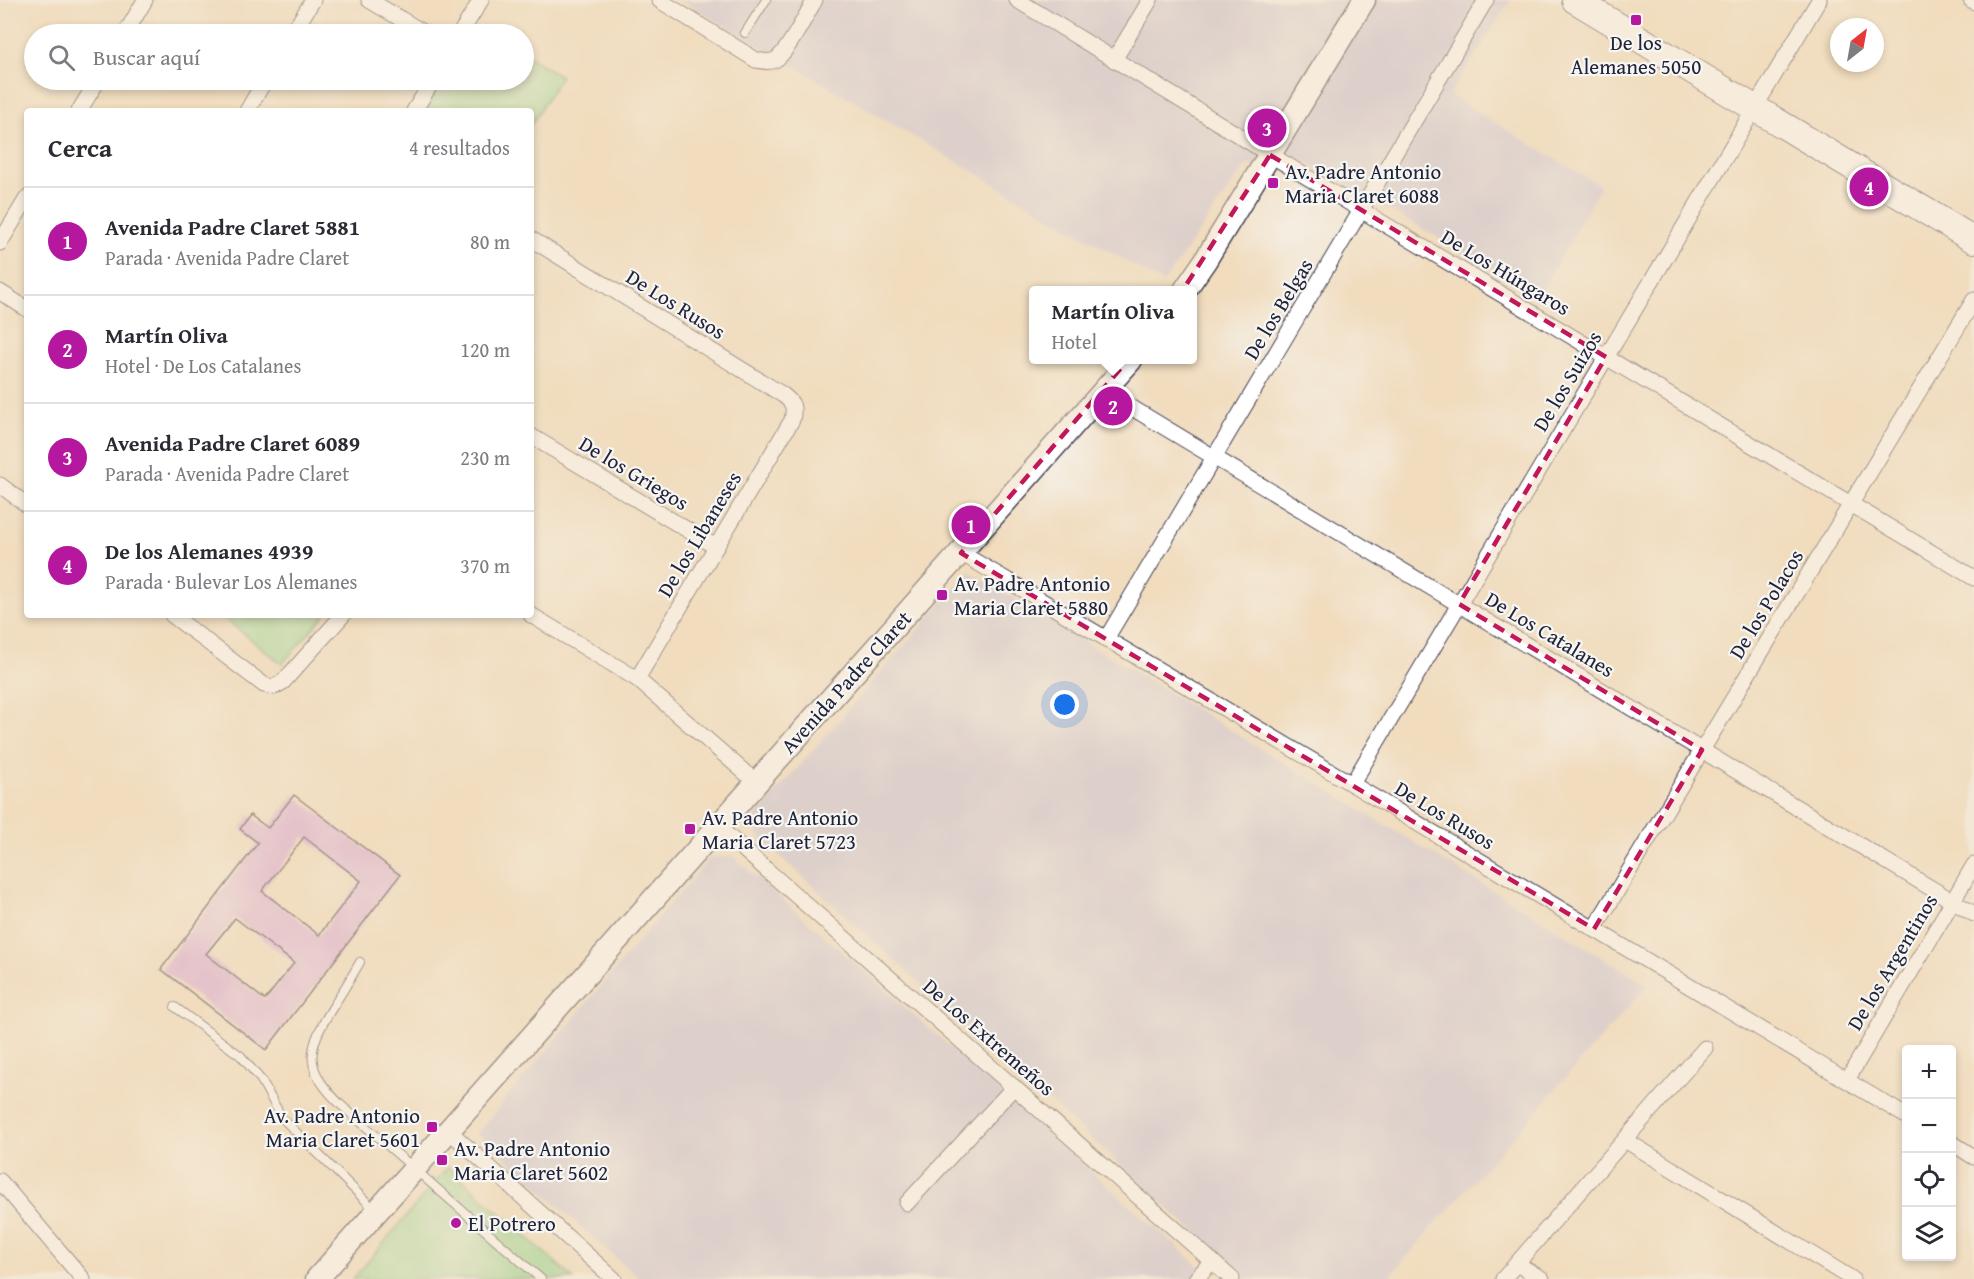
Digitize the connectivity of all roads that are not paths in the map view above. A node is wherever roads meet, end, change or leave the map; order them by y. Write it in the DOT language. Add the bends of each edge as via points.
graph roads {
  1 [pos="145,0"];
  2 [pos="313,0"];
  3 [pos="369,0"];
  4 [pos="481,0"];
  5 [pos="659,0"];
  6 [pos="766,0"];
  7 [pos="815,0"];
  8 [pos="1017,0"];
  9 [pos="1150,0"];
  10 [pos="1356,0"];
  11 [pos="1364,0"];
  12 [pos="1378,0"];
  13 [pos="1486,0"];
  14 [pos="1575,0"];
  15 [pos="1818,0"];
  16 [pos="131,24"];
  17 [pos="298,24"];
  18 [pos="409,24"];
  19 [pos="466,24"];
  20 [pos="745,33"];
  21 [pos="1335,48"];
  22 [pos="1114,60"];
  23 [pos="92,90"];
  24 [pos="260,90"];
  25 [pos="427,90"];
  26 [pos="1755,106"];
  27 [pos="81,108"];
  28 [pos="249,108"];
  29 [pos="416,108"];
  30 [pos="1270,154"];
  31 [pos="24,203"];
  32 [pos="1361,210"];
  33 [pos="1974,240"];
  34 [pos="534,241"];
  35 [pos="0,243"];
  36 [pos="1188,286"];
  37 [pos="0,292"];
  38 [pos="1974,300"];
  39 [pos="24,307"];
  40 [pos="1606,357"];
  41 [pos="1128,364"];
  42 [pos="1104,391"];
  43 [pos="795,409"];
  44 [pos="534,438"];
  45 [pos="1214,457"];
  46 [pos="0,485"];
  47 [pos="24,503"];
  48 [pos="1851,504"];
  49 [pos="716,547"];
  50 [pos="961,553"];
  51 [pos="1974,578"];
  52 [pos="1459,604"];
  53 [pos="534,617"];
  54 [pos="176,618"];
  55 [pos="341,618"];
  56 [pos="1106,639"];
  57 [pos="637,680"];
  58 [pos="1702,750"];
  59 [pos="757,783"];
  60 [pos="1352,784"];
  61 [pos="718,827"];
  62 [pos="1974,865"];
  63 [pos="1953,901"];
  64 [pos="1974,914"];
  65 [pos="1594,929"];
  66 [pos="360,962"];
  67 [pos="175,1007"];
  68 [pos="1705,1048"];
  69 [pos="1847,1080"];
  70 [pos="1014,1087"];
  71 [pos="1902,1114"];
  72 [pos="448,1130"];
  73 [pos="1624,1140"];
  74 [pos="1956,1146"];
  75 [pos="1974,1157"];
  76 [pos="416,1168"];
  77 [pos="0,1180"];
  78 [pos="907,1203"];
  79 [pos="377,1212"];
  80 [pos="1212,1261"];
  81 [pos="1517,1264"];
  82 [pos="83,1279"];
  83 [pos="317,1279"];
  84 [pos="541,1279"];
  85 [pos="614,1279"];
  86 [pos="1196,1279"];
  87 [pos="1232,1279"];
  88 [pos="1503,1279"];
  89 [pos="1542,1279"];
  90 [pos="1852,1279"];
  1 -- 16 [label="street"];
  2 -- 17 [label="street"];
  3 -- 18 [label="street"];
  4 -- 19 [label="street"];
  5 -- 7 [label="street" via="765,62 775,60 784,51"];
  6 -- 20 [label="lane"];
  8 -- 22 [label="street, De Los Húngaros"];
  9 -- 22 [label="street"];
  10 -- 21 [label="main road"];
  11 -- 21 [label="main road"];
  12 -- 21 [label="main road"];
  13 -- 32 [label="street, De los Belgas"];
  14 -- 26 [label="main road"];
  15 -- 26 [label="street, De los Suizos"];
  21 -- 30 [label="main road"];
  22 -- 30 [label="street, De Los Húngaros"];
  23 -- 27 [label="street"];
  24 -- 28 [label="street"];
  25 -- 29 [label="street"];
  26 -- 33 [label="main road"];
  26 -- 40 [label="street, De los Suizos"];
  30 -- 32 [label="street, De Los Húngaros"];
  30 -- 36 [label="main road"];
  31 -- 35 [label="street"];
  32 -- 40 [label="street, De Los Húngaros"];
  32 -- 45 [label="street, De los Belgas"];
  34 -- 43 [label="street, De Los Rusos" via="783,395"];
  37 -- 39 [label="street"];
  38 -- 48 [label="street, De los Polacos"];
  40 -- 48 [label="street, De Los Húngaros"];
  40 -- 52 [label="street, De los Suizos"];
  41 -- 42 [label="main road, Avenida Padre Claret"];
  42 -- 45 [label="street, De Los Catalanes"];
  42 -- 50 [label="main road, Avenida Padre Claret"];
  43 -- 49 [label="street, De los Libaneses"];
  44 -- 49 [label="street, De los Griegos"];
  45 -- 52 [label="street, De Los Catalanes"];
  45 -- 56 [label="street, De los Belgas"];
  46 -- 47 [label="street"];
  48 -- 51 [label="street, De Los Húngaros"];
  48 -- 58 [label="street, De los Polacos"];
  49 -- 57 [label="street, De los Libaneses"];
  50 -- 56 [label="street, De Los Rusos"];
  50 -- 59 [label="main road, Avenida Padre Claret"];
  52 -- 58 [label="street, De Los Catalanes"];
  52 -- 60 [label="street, De los Suizos"];
  53 -- 57 [label="street"];
  54 -- 55 [label="street" via="264,685 274,687"];
  56 -- 60 [label="street, De Los Rusos"];
  57 -- 59 [label="street"];
  58 -- 63 [label="street, De Los Catalanes"];
  58 -- 65 [label="street, De los Polacos"];
  59 -- 61 [label="main road, Avenida Padre Claret"];
  60 -- 65 [label="street, De Los Rusos"];
  61 -- 70 [label="street, De Los Extremeños"];
  61 -- 72 [label="main road, Avenida Padre Claret"];
  62 -- 63 [label="street, De los Argentinos"];
  63 -- 64 [label="street, De Los Catalanes"];
  63 -- 69 [label="street, De los Argentinos"];
  65 -- 69 [label="street, De Los Rusos"];
  66 -- 76 [label="lane" via="317,1032 313,1062 329,1093"];
  67 -- 79 [label="lane" via="241,1056 261,1080 282,1118"];
  68 -- 73 [label="street"];
  69 -- 71 [label="street, De Los Rusos"];
  70 -- 78 [label="street"];
  70 -- 80 [label="street, De Los Extremeños"];
  72 -- 76 [label="main road"];
  72 -- 85 [label="street"];
  73 -- 81 [label="street"];
  73 -- 90 [label="street"];
  74 -- 75 [label="street"];
  76 -- 79 [label="main road"];
  76 -- 84 [label="lane"];
  77 -- 82 [label="street"];
  79 -- 83 [label="main road"];
  80 -- 86 [label="street"];
  80 -- 87 [label="street, De Los Extremeños"];
  81 -- 88 [label="street"];
  81 -- 89 [label="street"];
}
